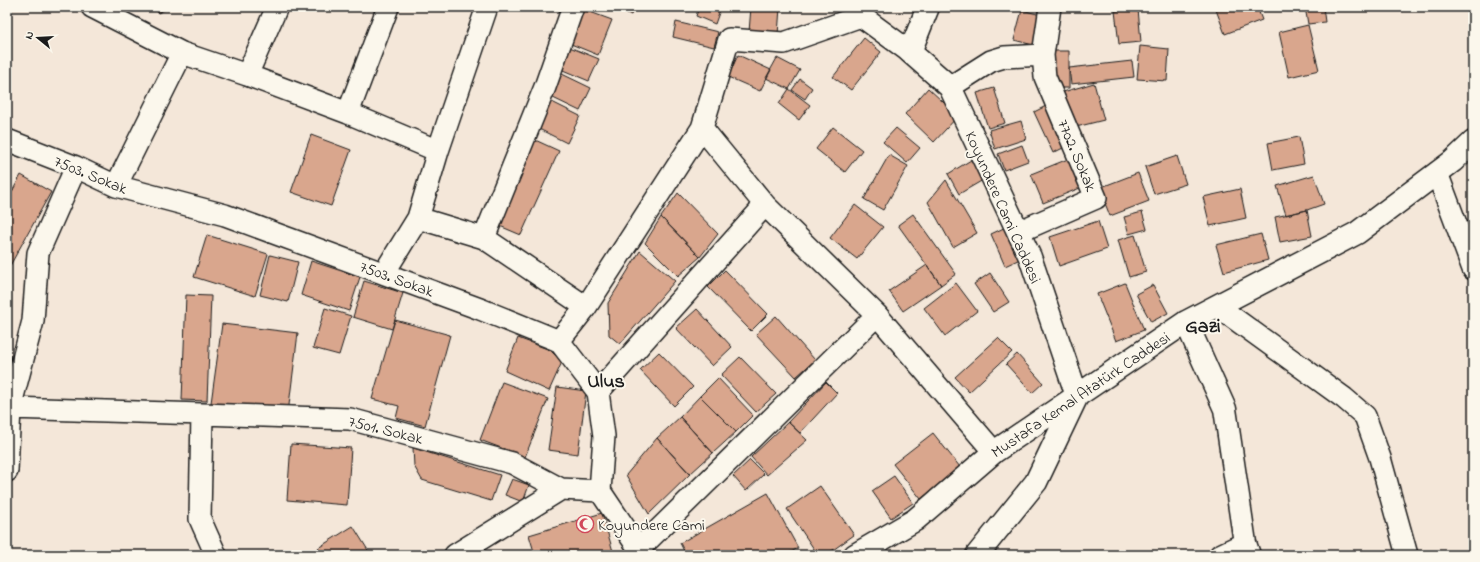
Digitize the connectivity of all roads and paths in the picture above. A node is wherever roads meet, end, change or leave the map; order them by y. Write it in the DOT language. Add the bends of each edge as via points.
graph roads {
  1 [pos="92,7"];
  2 [pos="277,7"];
  3 [pos="388,7"];
  4 [pos="487,7"];
  5 [pos="573,7"];
  6 [pos="928,7"];
  7 [pos="1050,7"];
  8 [pos="863,11"];
  9 [pos="910,52"];
  10 [pos="182,53"];
  11 [pos="1043,55"];
  12 [pos="247,75"];
  13 [pos="950,87"];
  14 [pos="348,113"];
  15 [pos="702,128"];
  16 [pos="7,140"];
  17 [pos="1473,142"];
  18 [pos="438,151"];
  19 [pos="76,167"];
  20 [pos="1437,173"];
  21 [pos="116,186"];
  22 [pos="765,205"];
  23 [pos="418,218"];
  24 [pos="1018,232"];
  25 [pos="484,238"];
  26 [pos="1473,269"];
  27 [pos="384,273"];
  28 [pos="1217,306"];
  29 [pos="586,308"];
  30 [pos="877,315"];
  31 [pos="1186,322"];
  32 [pos="559,341"];
  33 [pos="598,392"];
  34 [pos="1077,396"];
  35 [pos="8,407"];
  36 [pos="202,414"];
  37 [pos="994,452"];
  38 [pos="7,471"];
  39 [pos="561,490"];
  40 [pos="600,491"];
  41 [pos="1247,549"];
  42 [pos="641,552"];
  43 [pos="216,555"];
  44 [pos="455,555"];
  45 [pos="855,555"];
  46 [pos="976,555"];
  47 [pos="1220,555"];
  48 [pos="1407,555"];
  1 -- 10 [label="street"];
  2 -- 12 [label="street"];
  3 -- 14 [label="street"];
  4 -- 18 [label="street"];
  5 -- 25 [label="street" via="545,87"];
  6 -- 9 [label="street"];
  7 -- 11 [label="street"];
  8 -- 9 [label="street"];
  8 -- 15 [label="street" via="784,42 729,39"];
  9 -- 13 [label="street"];
  10 -- 12 [label="street"];
  10 -- 21 [label="street"];
  11 -- 13 [label="street" via="1004,57 991,61"];
  11 -- 24 [label="street, 7702. Sokak" via="1045,77 1096,198"];
  12 -- 14 [label="street"];
  13 -- 24 [label="street, Koyundere Cami Caddesi"];
  14 -- 18 [label="street"];
  15 -- 22 [label="street"];
  15 -- 29 [label="street"];
  16 -- 19 [label="street, 7503. Sokak"];
  17 -- 20 [label="street, Mustafa Kemal Atatürk Caddesi"];
  18 -- 23 [label="street"];
  19 -- 21 [label="street, 7503. Sokak"];
  19 -- 35 [label="street" via="38,253 33,321"];
  20 -- 26 [label="street"];
  20 -- 28 [label="street, Mustafa Kemal Atatürk Caddesi" via="1357,233"];
  21 -- 27 [label="street, 7503. Sokak" via="225,215"];
  22 -- 30 [label="street"];
  22 -- 33 [label="street"];
  23 -- 25 [label="street"];
  23 -- 27 [label="street"];
  24 -- 34 [label="street, Koyundere Cami Caddesi" via="1030,258"];
  25 -- 29 [label="street"];
  27 -- 32 [label="street, 7503. Sokak"];
  28 -- 31 [label="street, Mustafa Kemal Atatürk Caddesi"];
  28 -- 48 [label="street" via="1365,416 1380,458"];
  29 -- 32 [label="street"];
  30 -- 37 [label="street"];
  30 -- 42 [label="street"];
  31 -- 34 [label="street, Mustafa Kemal Atatürk Caddesi"];
  31 -- 41 [label="street" via="1225,409"];
  32 -- 33 [label="street"];
  33 -- 40 [label="street" via="604,436"];
  34 -- 37 [label="street, Mustafa Kemal Atatürk Caddesi"];
  34 -- 46 [label="street" via="1036,482"];
  35 -- 36 [label="street, 7501. Sokak"];
  35 -- 38 [label="street"];
  36 -- 39 [label="street, 7501. Sokak" via="350,418 512,463"];
  36 -- 43 [label="street" via="200,519"];
  37 -- 45 [label="street, Mustafa Kemal Atatürk Caddesi" via="915,520"];
  39 -- 40 [label="street"];
  39 -- 44 [label="street"];
  40 -- 42 [label="street"];
  41 -- 47 [label="street"];
}
